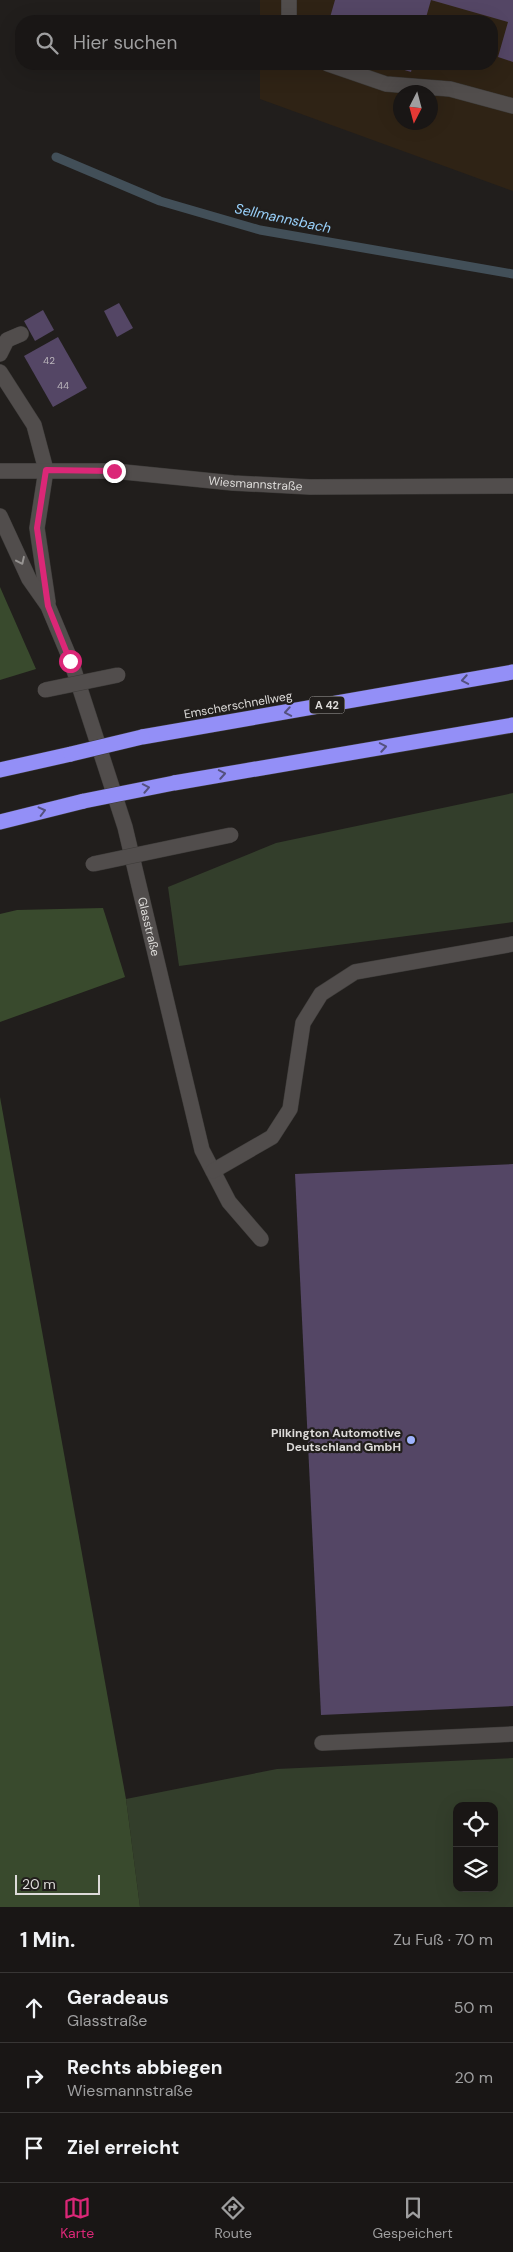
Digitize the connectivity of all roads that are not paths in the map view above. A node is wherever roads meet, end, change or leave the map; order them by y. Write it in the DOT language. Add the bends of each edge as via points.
graph roads {
  1 [pos="289,0"];
  2 [pos="289,15"];
  3 [pos="345,70"];
  4 [pos="513,106"];
  5 [pos="21,334"];
  6 [pos="0,354"];
  7 [pos="0,372"];
  8 [pos="46,470"];
  9 [pos="0,471"];
  10 [pos="513,486"];
  11 [pos="0,516"];
  12 [pos="48,606"];
  13 [pos="513,672"];
  14 [pos="118,675"];
  15 [pos="45,690"];
  16 [pos="513,725"];
  17 [pos="0,770"];
  18 [pos="0,822"];
  19 [pos="231,835"];
  20 [pos="93,864"];
  21 [pos="513,944"];
  22 [pos="213,1171"];
  23 [pos="261,1239"];
  24 [pos="513,1734"];
  25 [pos="322,1743"];
  1 -- 2 [label="street"];
  3 -- 4 [label="street" via="386,84 450,90"];
  5 -- 6 [label="street" via="7,340"];
  7 -- 8 [label="street" via="34,425"];
  8 -- 9 [label="street, Wiesmannstraße"];
  8 -- 10 [label="street, Wiesmannstraße" via="114,471 310,487"];
  8 -- 12 [label="street, Glasstraße" via="37,528"];
  11 -- 12 [label="street, Glasstraße, one-way" via="29,579"];
  12 -- 22 [label="street, Glasstraße" via="70,661 125,827 202,1150"];
  13 -- 17 [label="highway, Emscherschnellweg / A 42, one-way, bridge" via="142,738"];
  14 -- 15 [label="street, bridge"];
  18 -- 16 [label="highway, one-way, bridge" via="174,783"];
  19 -- 20 [label="street, bridge"];
  21 -- 22 [label="street" via="355,972 321,994 303,1023 290,1109 272,1137"];
  22 -- 23 [label="street, Glasstraße" via="229,1202"];
  24 -- 25 [label="street"];
}
